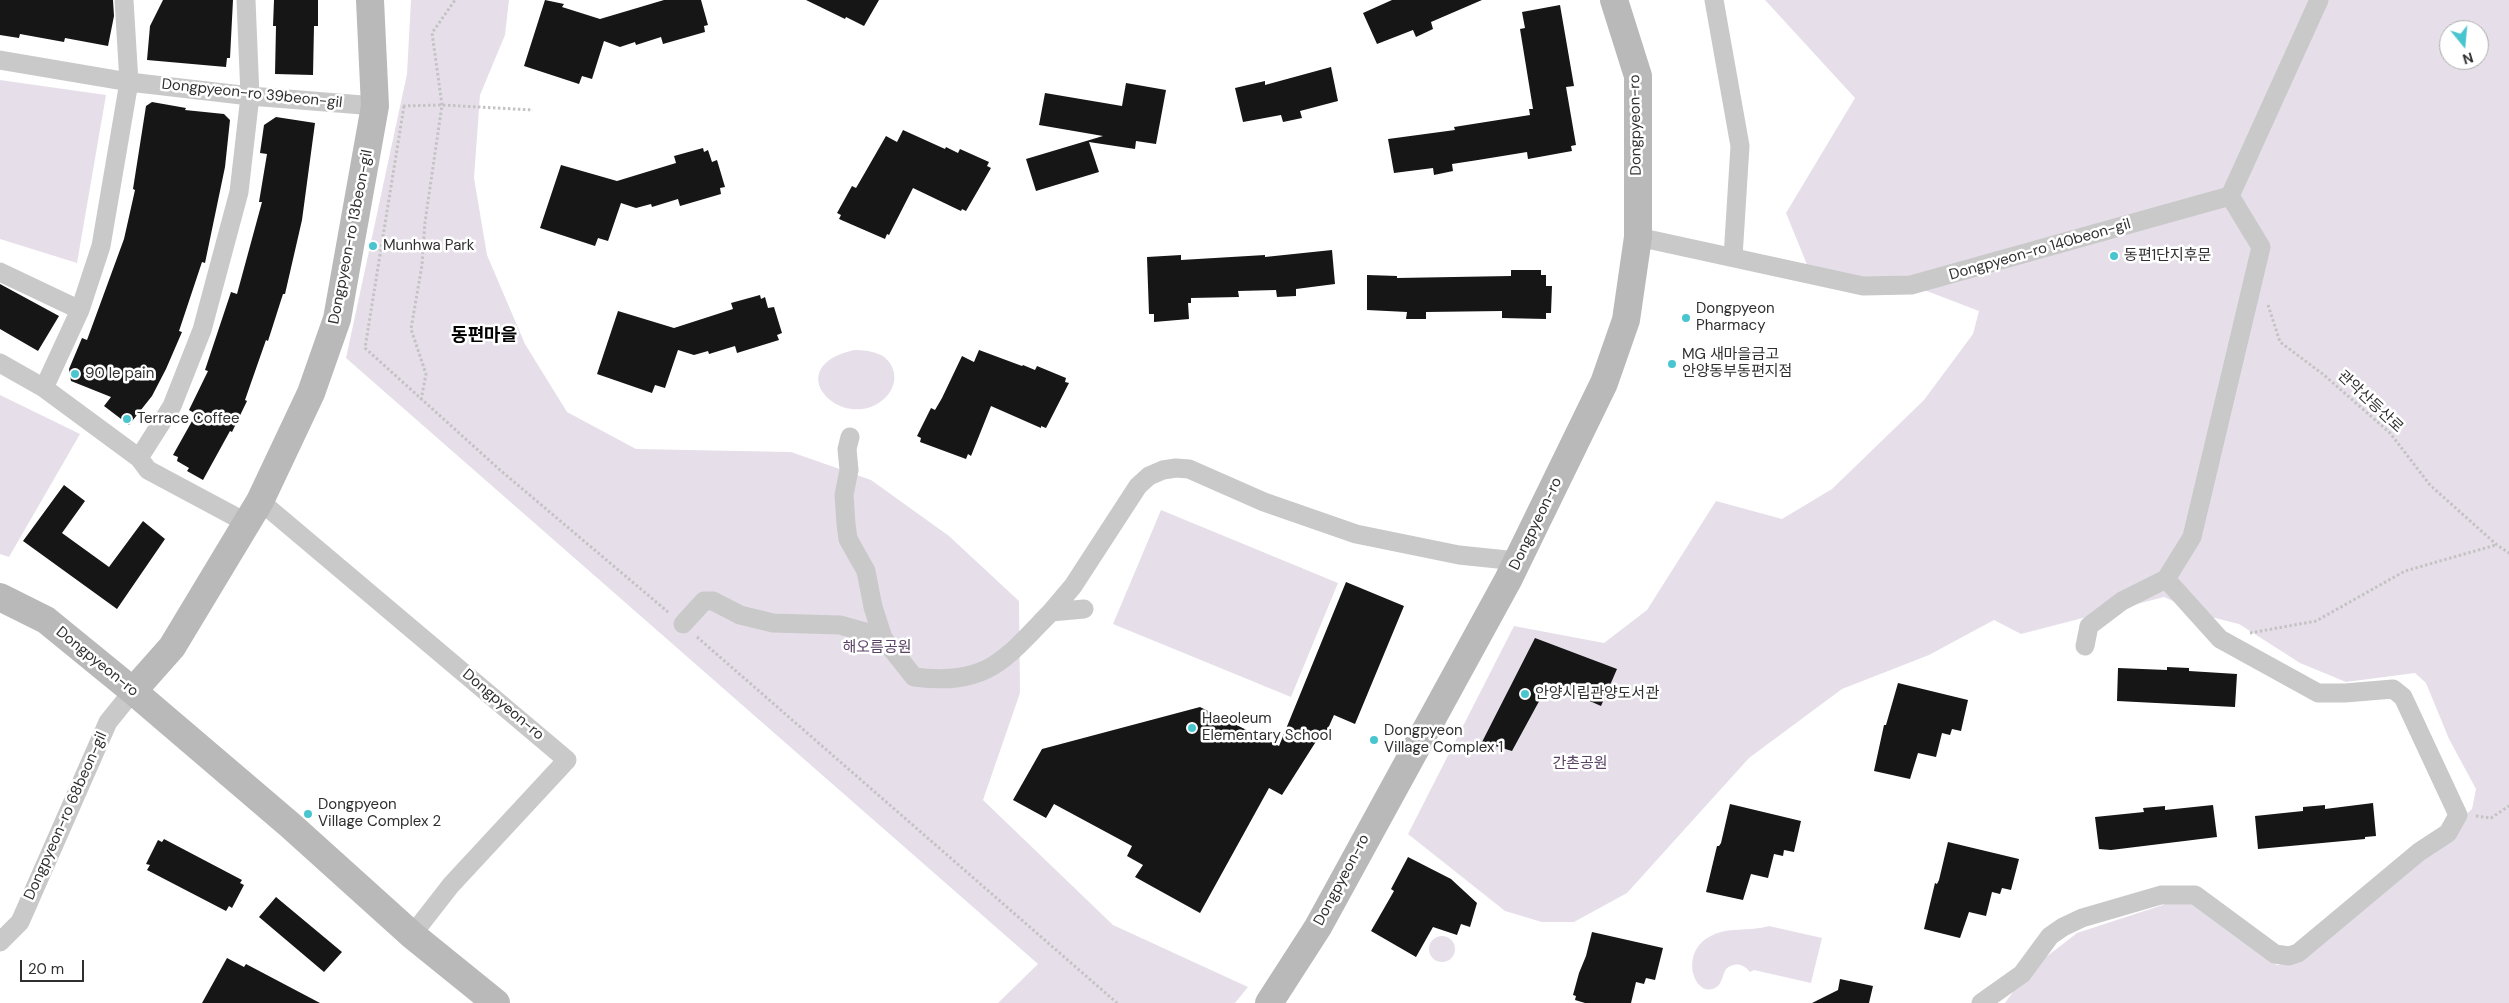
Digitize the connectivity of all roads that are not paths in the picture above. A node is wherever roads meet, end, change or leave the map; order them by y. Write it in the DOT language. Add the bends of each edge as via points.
graph roads {
  1 [pos="124,0"];
  2 [pos="246,0"];
  3 [pos="370,0"];
  4 [pos="1614,0"];
  5 [pos="1714,0"];
  6 [pos="2319,0"];
  7 [pos="0,60"];
  8 [pos="129,82"];
  9 [pos="250,96"];
  10 [pos="375,106"];
  11 [pos="2230,196"];
  12 [pos="1638,237"];
  13 [pos="1733,258"];
  14 [pos="0,272"];
  15 [pos="80,310"];
  16 [pos="0,363"];
  17 [pos="44,388"];
  18 [pos="850,437"];
  19 [pos="139,458"];
  20 [pos="253,512"];
  21 [pos="1518,561"];
  22 [pos="2166,579"];
  23 [pos="0,597"];
  24 [pos="1084,609"];
  25 [pos="1051,612"];
  26 [pos="683,624"];
  27 [pos="883,638"];
  28 [pos="2085,646"];
  29 [pos="133,691"];
  30 [pos="412,934"];
  31 [pos="0,942"];
  32 [pos="496,1003"];
  33 [pos="1269,1003"];
  34 [pos="1981,1003"];
  1 -- 8 [label="street"];
  2 -- 9 [label="street"];
  3 -- 10 [label="street, Dongpyeon-ro 13beon-gil"];
  4 -- 12 [label="street, Dongpyeon-ro" via="1638,76"];
  5 -- 13 [label="street" via="1740,146"];
  6 -- 11 [label="street"];
  7 -- 8 [label="street, Dongpyeon-ro 39beon-gil"];
  8 -- 9 [label="street, Dongpyeon-ro 39beon-gil"];
  8 -- 15 [label="street" via="101,246"];
  9 -- 10 [label="street, Dongpyeon-ro 39beon-gil"];
  9 -- 19 [label="street" via="239,192 202,330 172,406"];
  10 -- 20 [label="street, Dongpyeon-ro 13beon-gil" via="337,319 311,393"];
  11 -- 13 [label="street, Dongpyeon-ro 140beon-gil" via="1911,285 1863,286"];
  11 -- 22 [label="street" via="2261,247 2192,537"];
  12 -- 13 [label="street, Dongpyeon-ro 140beon-gil"];
  12 -- 21 [label="street, Dongpyeon-ro" via="1626,320 1604,383"];
  14 -- 15 [label="street"];
  15 -- 17 [label="street"];
  16 -- 17 [label="street"];
  17 -- 19 [label="street"];
  18 -- 27 [label="street" via="846,450 849,470 844,495 848,539 866,571"];
  19 -- 20 [label="street" via="148,470"];
  20 -- 29 [label="street, Dongpyeon-ro 13beon-gil" via="172,647"];
  20 -- 30 [label="street, Dongpyeon-ro" via="567,760 451,885"];
  21 -- 25 [label="street" via="1458,555 1356,534 1264,502 1200,472 1176,468 1149,476 1138,486 1074,586"];
  21 -- 33 [label="street, Dongpyeon-ro" via="1318,926"];
  22 -- 28 [label="street" via="2122,601 2088,626"];
  22 -- 34 [label="street" via="2220,639 2318,693 2393,689 2403,697 2458,815 2448,833 2419,852 2298,953 2288,956 2275,954 2195,895 2161,895 2082,918 2064,927 2050,936 2022,974"];
  23 -- 29 [label="street, Dongpyeon-ro" via="46,620"];
  24 -- 25 [label="street"];
  25 -- 27 [label="street" via="1017,649 976,676 940,680 914,677"];
  26 -- 27 [label="street" via="704,601 713,601 740,615 772,623 840,625"];
  29 -- 30 [label="street, Dongpyeon-ro"];
  29 -- 31 [label="street, Dongpyeon-ro 68beon-gil" via="108,722 20,922"];
  30 -- 32 [label="street, Dongpyeon-ro"];
}
